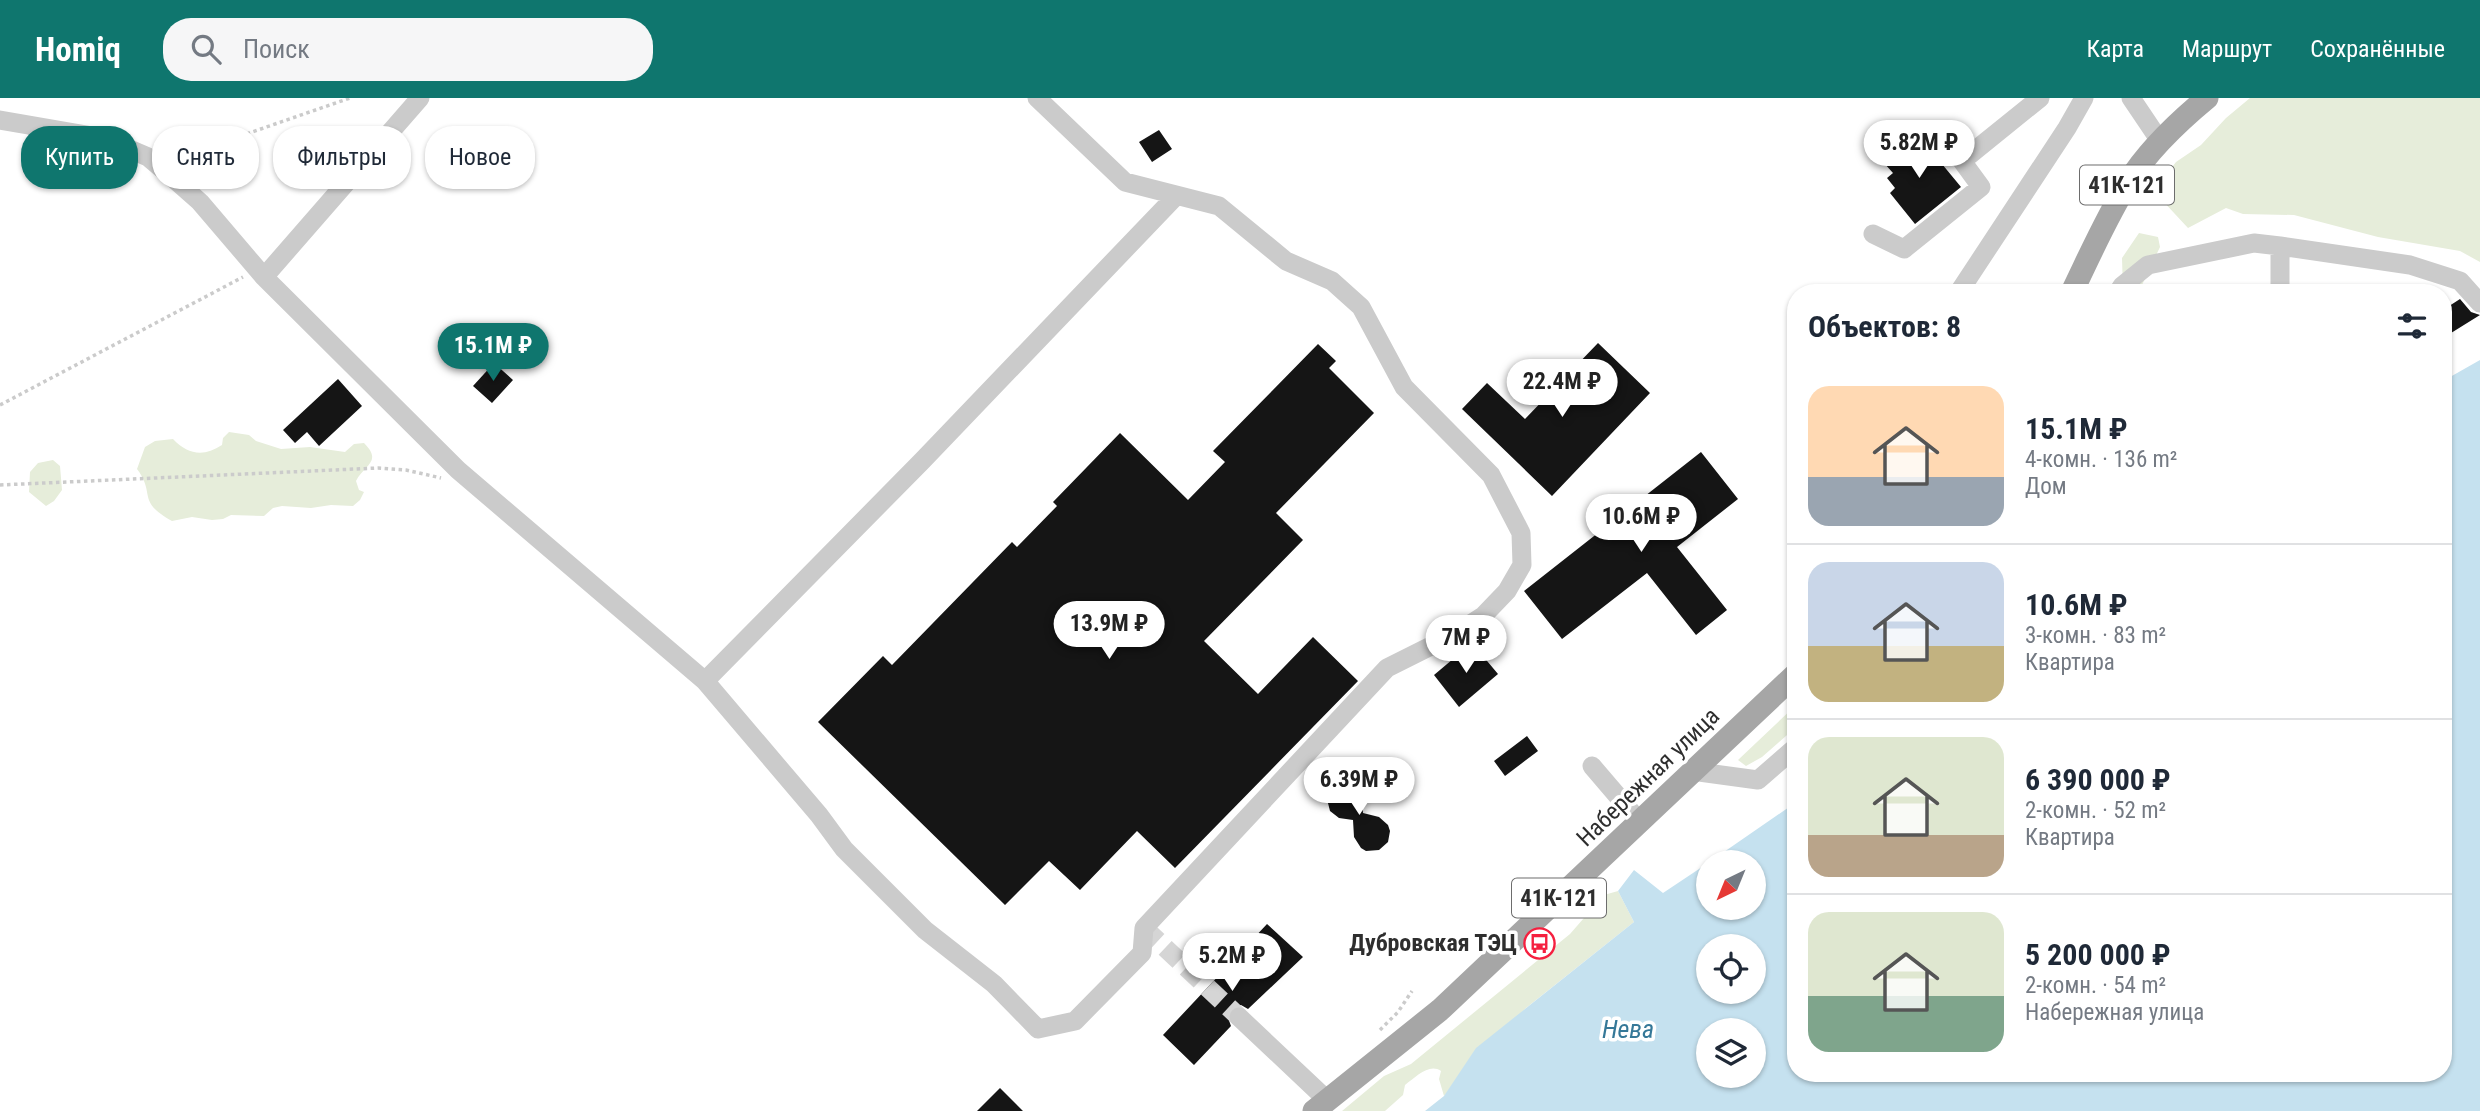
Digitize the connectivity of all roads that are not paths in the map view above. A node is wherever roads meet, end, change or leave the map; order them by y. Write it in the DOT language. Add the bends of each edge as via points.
graph roads {
  1 [pos="419,98"];
  2 [pos="1037,98"];
  3 [pos="2039,98"];
  4 [pos="2084,98"];
  5 [pos="2207,98"];
  6 [pos="2138,102"];
  7 [pos="0,120"];
  8 [pos="2160,141"];
  9 [pos="1176,196"];
  10 [pos="1873,234"];
  11 [pos="2280,246"];
  12 [pos="260,273"];
  13 [pos="1964,284"];
  14 [pos="2076,284"];
  15 [pos="2124,284"];
  16 [pos="2280,284"];
  17 [pos="2480,303"];
  18 [pos="705,681"];
  19 [pos="1787,682"];
  20 [pos="1787,755"];
  21 [pos="1592,766"];
  22 [pos="1692,771"];
  23 [pos="1639,821"];
  24 [pos="1239,1017"];
  25 [pos="1320,1106"];
  1 -- 12 [label="street"];
  2 -- 9 [label="street" via="1125,182"];
  3 -- 10 [label="street" via="1962,161 1981,187 1904,249"];
  4 -- 13 [label="street"];
  5 -- 8 [label="main road, 41К-121"];
  6 -- 8 [label="street"];
  7 -- 12 [label="street" via="104,138 148,157 200,202"];
  8 -- 14 [label="main road, 41К-121" via="2130,179"];
  9 -- 18 [label="street"];
  9 -- 18 [label="street" via="1219,206 1286,261 1332,281 1361,307 1404,387 1491,475 1521,533 1522,565 1507,591 1483,617 1387,668 1144,928 1142,953 1076,1021 1038,1029 994,984 925,930 844,849"];
  11 -- 15 [label="street" via="2254,243 2148,265"];
  11 -- 16 [label="street"];
  11 -- 17 [label="street" via="2410,265 2460,281"];
  12 -- 18 [label="street" via="458,470"];
  19 -- 22 [label="main road, Набережная улица / 41К-121"];
  20 -- 22 [label="street" via="1758,780"];
  21 -- 23 [label="street"];
  22 -- 23 [label="main road, Набережная улица / 41К-121"];
  23 -- 25 [label="main road, Набережная улица / 41К-121" via="1440,1010"];
  24 -- 25 [label="street"];
}
